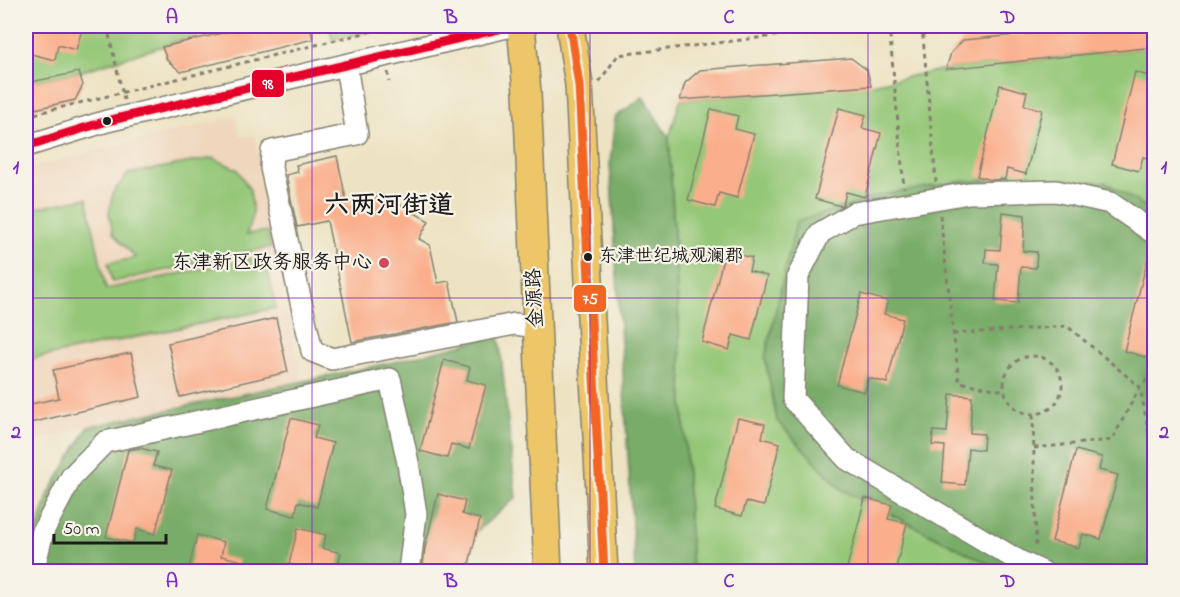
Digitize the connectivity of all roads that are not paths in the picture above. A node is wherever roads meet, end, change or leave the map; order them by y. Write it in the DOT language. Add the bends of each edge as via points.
graph roads {
  1 [pos="511,26"];
  2 [pos="521,26"];
  3 [pos="570,26"];
  4 [pos="346,65"];
  5 [pos="26,146"];
  6 [pos="1155,233"];
  7 [pos="537,327"];
  8 [pos="1040,570"];
  9 [pos="33,572"];
  10 [pos="409,572"];
  11 [pos="548,572"];
  12 [pos="604,572"];
  1 -- 4 [label="street"];
  2 -- 7 [label="main road, 金源路"];
  3 -- 12 [label="main road" via="579,85"];
  4 -- 5 [label="street" via="128,116"];
  4 -- 7 [label="street" via="357,134 272,151 271,168 312,351 332,359 515,324"];
  6 -- 8 [label="street" via="1110,203 1056,191 969,193 854,213 820,233 798,276 794,399 847,459 1018,561"];
  7 -- 11 [label="main road, 金源路"];
  9 -- 10 [label="street" via="43,531 72,476 105,442 390,379 416,514"];
}
